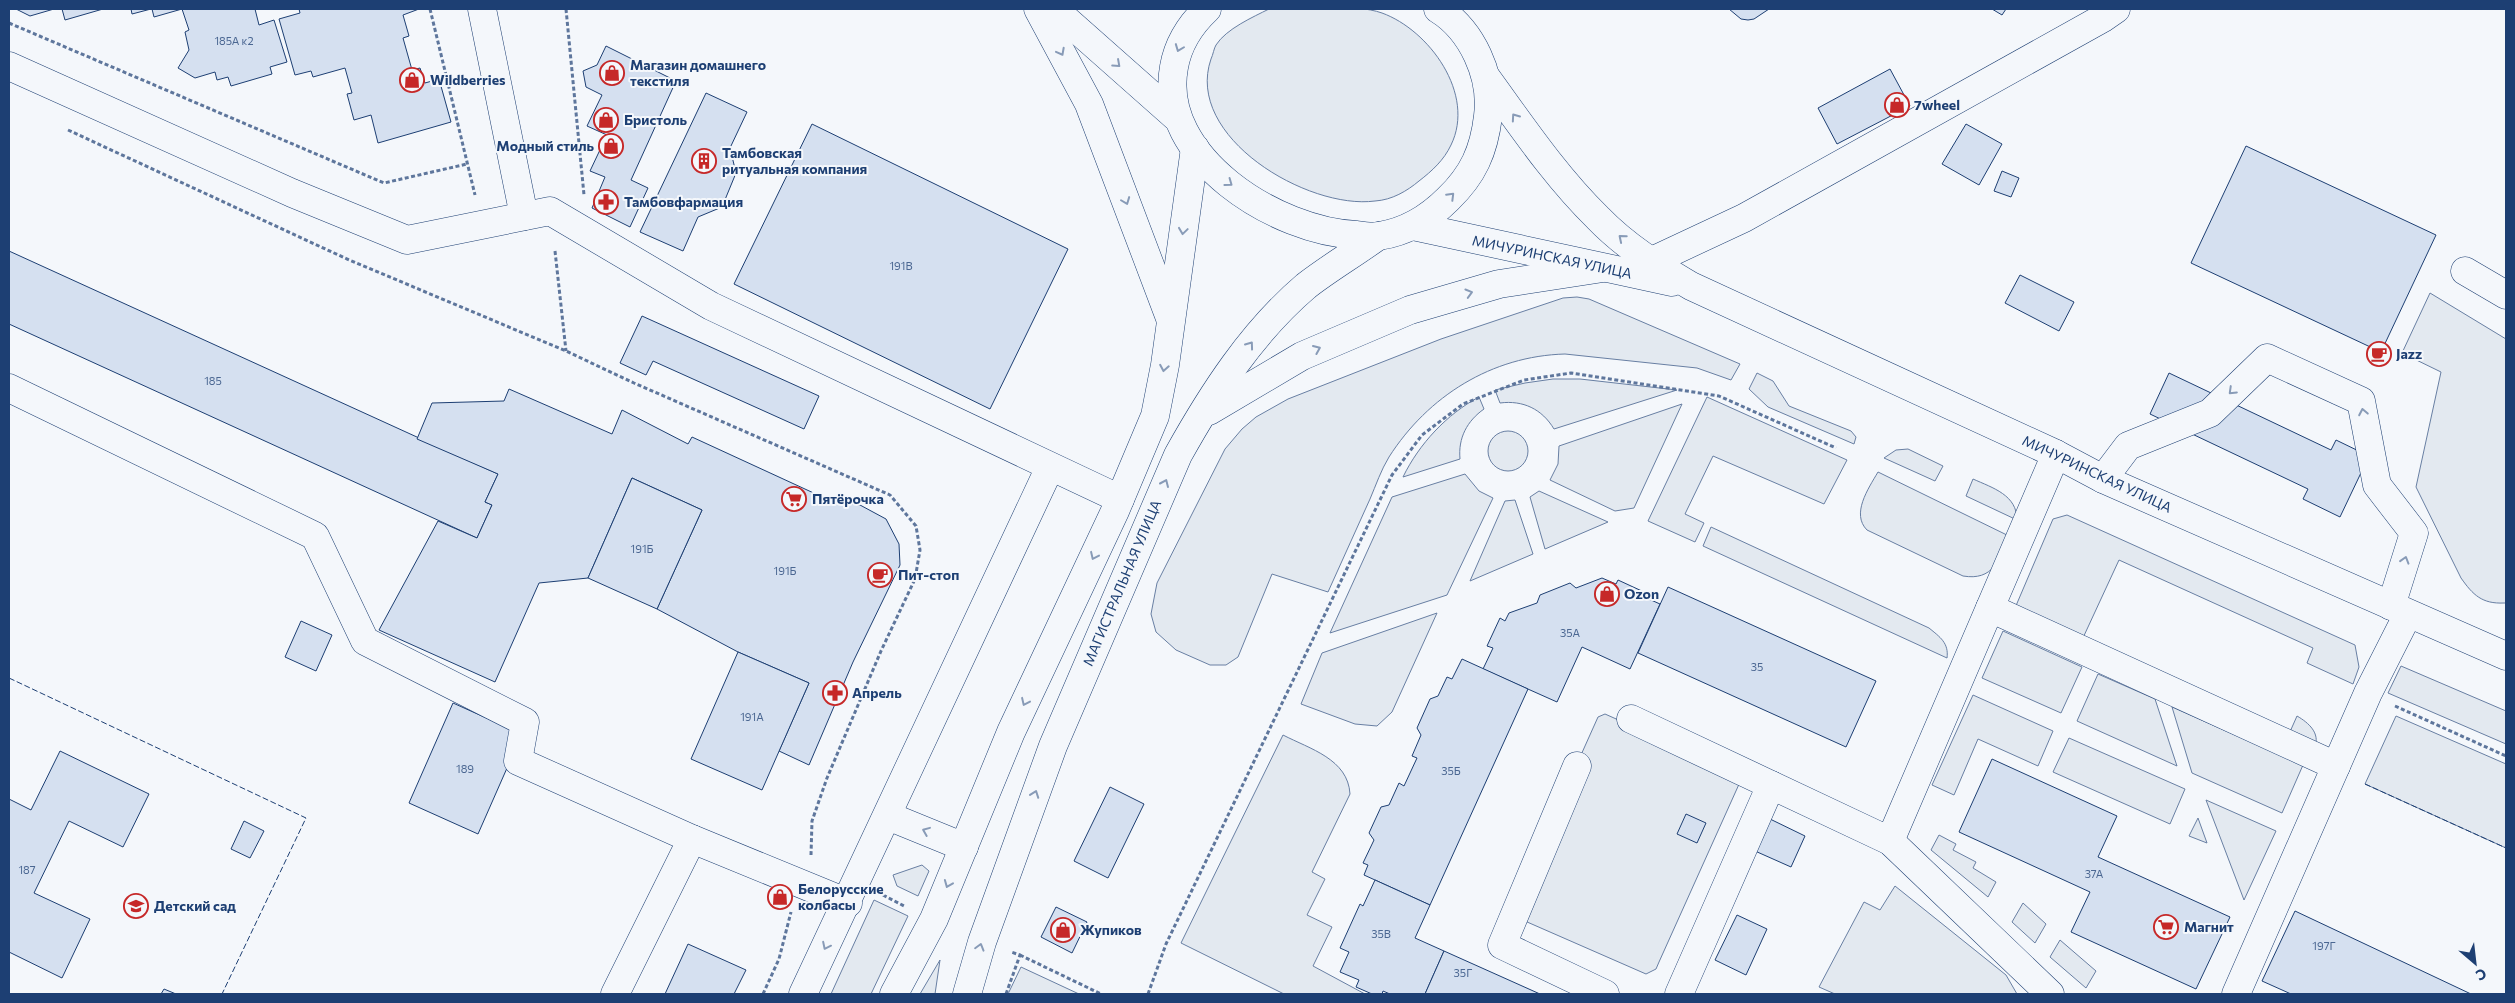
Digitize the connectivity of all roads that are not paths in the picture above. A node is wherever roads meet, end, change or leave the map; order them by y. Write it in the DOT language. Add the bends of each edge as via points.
graph roads {
  1 [pos="482,9"];
  2 [pos="1038,9"];
  3 [pos="1054,9"];
  4 [pos="1207,9"];
  5 [pos="2116,9"];
  6 [pos="1448,12"];
  7 [pos="9,66"];
  8 [pos="1486,77"];
  9 [pos="1176,117"];
  10 [pos="1195,148"];
  11 [pos="537,214"];
  12 [pos="1413,226"];
  13 [pos="1378,236"];
  14 [pos="1650,262"];
  15 [pos="1603,268"];
  16 [pos="2465,271"];
  17 [pos="1691,286"];
  18 [pos="2506,295"];
  19 [pos="1171,320"];
  20 [pos="9,388"];
  21 [pos="1199,417"];
  22 [pos="2056,454"];
  23 [pos="1050,466"];
  24 [pos="2104,478"];
  25 [pos="1117,505"];
  26 [pos="1147,524"];
  27 [pos="1990,608"];
  28 [pos="2400,610"];
  29 [pos="2506,656"];
  30 [pos="1631,719"];
  31 [pos="1576,766"];
  32 [pos="2336,766"];
  33 [pos="1771,785"];
  34 [pos="888,816"];
  35 [pos="692,839"];
  36 [pos="1890,841"];
  37 [pos="964,847"];
  38 [pos="848,903"];
  39 [pos="2047,993"];
  40 [pos="615,994"];
  41 [pos="803,994"];
  42 [pos="894,994"];
  43 [pos="967,994"];
  44 [pos="1605,994"];
  45 [pos="1679,994"];
  46 [pos="2236,994"];
  1 -- 11 [label="main road"];
  2 -- 19 [label="main road, one-way" via="1088,104"];
  3 -- 9 [label="main road, one-way"];
  4 -- 9 [label="main road, one-way" via="1184,36 1176,57 1171,85"];
  5 -- 14 [label="main road" via="1744,218"];
  6 -- 8 [label="main road" via="1468,37"];
  7 -- 11 [label="main road" via="292,193 407,240"];
  12 -- 8 [label="main road, one-way" via="1464,184 1483,149 1489,114"];
  14 -- 8 [label="main road, МИЧУРИНСКАЯ УЛИЦА, one-way" via="1598,219 1540,153"];
  9 -- 10 [label="main road"];
  10 -- 13 [label="main road, one-way" via="1221,177 1259,205 1298,224 1335,234"];
  10 -- 19 [label="main road, one-way"];
  11 -- 23 [label="main road" via="711,306"];
  12 -- 13 [label="main road"];
  12 -- 15 [label="main road, МИЧУРИНСКАЯ УЛИЦА"];
  21 -- 13 [label="main road, МАГИСТРАЛЬНАЯ УЛИЦА, one-way" via="1262,329 1307,286"];
  14 -- 17 [label="main road, МИЧУРИНСКАЯ УЛИЦА"];
  15 -- 17 [label="main road, МИЧУРИНСКАЯ УЛИЦА"];
  21 -- 15 [label="main road, one-way" via="1302,356 1410,310 1498,284"];
  16 -- 18 [label="main road"];
  17 -- 22 [label="main road, МИЧУРИНСКАЯ УЛИЦА"];
  19 -- 25 [label="main road, one-way" via="1155,416"];
  20 -- 35 [label="main road" via="315,536 365,641 525,722 518,761"];
  26 -- 21 [label="main road, МАГИСТРАЛЬНАЯ УЛИЦА, one-way"];
  22 -- 24 [label="main road, МИЧУРИНСКАЯ УЛИЦА"];
  22 -- 27 [label="main road"];
  23 -- 25 [label="main road"];
  23 -- 34 [label="main road"];
  24 -- 28 [label="main road, МИЧУРИНСКАЯ УЛИЦА"];
  28 -- 24 [label="main road, one-way" via="2414,533 2377,486 2360,401 2267,358 2210,413 2128,446"];
  25 -- 26 [label="main road"];
  25 -- 37 [label="main road, one-way" via="1011,732"];
  43 -- 26 [label="main road, МАГИСТРАЛЬНАЯ УЛИЦА, one-way" via="982,942 1053,746"];
  27 -- 32 [label="main road"];
  27 -- 36 [label="main road"];
  28 -- 29 [label="main road, МИЧУРИНСКАЯ УЛИЦА"];
  28 -- 32 [label="main road"];
  30 -- 33 [label="main road"];
  31 -- 44 [label="main road" via="1502,945"];
  32 -- 46 [label="main road"];
  33 -- 36 [label="main road"];
  33 -- 45 [label="main road"];
  37 -- 34 [label="main road, one-way"];
  34 -- 38 [label="main road"];
  35 -- 38 [label="main road"];
  35 -- 40 [label="main road"];
  36 -- 39 [label="main road"];
  37 -- 42 [label="main road, one-way" via="934,919"];
  38 -- 41 [label="main road, one-way"];
}
